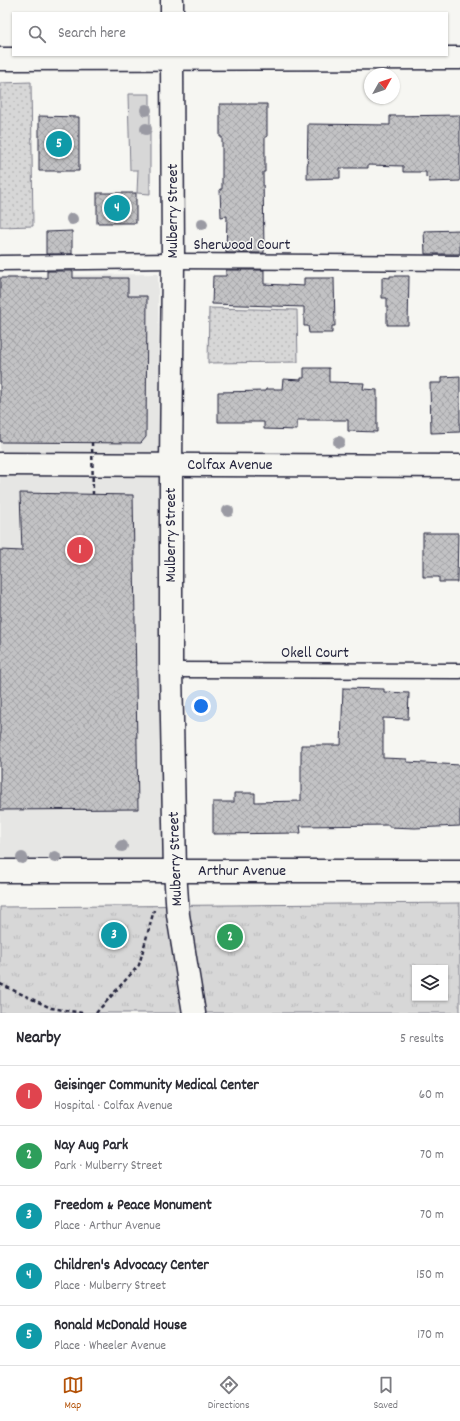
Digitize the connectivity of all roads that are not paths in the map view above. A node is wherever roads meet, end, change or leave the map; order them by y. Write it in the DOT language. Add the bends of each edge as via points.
graph roads {
  1 [pos="172,0"];
  2 [pos="172,12"];
  3 [pos="172,57"];
  4 [pos="0,58"];
  5 [pos="460,58"];
  6 [pos="173,261"];
  7 [pos="460,263"];
  8 [pos="0,264"];
  9 [pos="0,464"];
  10 [pos="171,465"];
  11 [pos="460,466"];
  12 [pos="171,670"];
  13 [pos="460,671"];
  14 [pos="0,871"];
  15 [pos="175,871"];
  16 [pos="460,871"];
  17 [pos="194,1013"];
  1 -- 2 [label="street"];
  3 -- 4 [label="street"];
  3 -- 5 [label="street"];
  3 -- 6 [label="street, Mulberry Street"];
  6 -- 7 [label="lane, Sherwood Court"];
  6 -- 8 [label="lane, Sherwood Court"];
  6 -- 10 [label="street, Mulberry Street"];
  9 -- 10 [label="street, Colfax Avenue"];
  10 -- 11 [label="street, Colfax Avenue"];
  10 -- 12 [label="street, Mulberry Street"];
  12 -- 13 [label="lane, Okell Court"];
  12 -- 15 [label="street, Mulberry Street"];
  14 -- 15 [label="street, Arthur Avenue"];
  15 -- 16 [label="street, Arthur Avenue"];
  15 -- 17 [label="street, Mulberry Street" via="178,915"];
}
